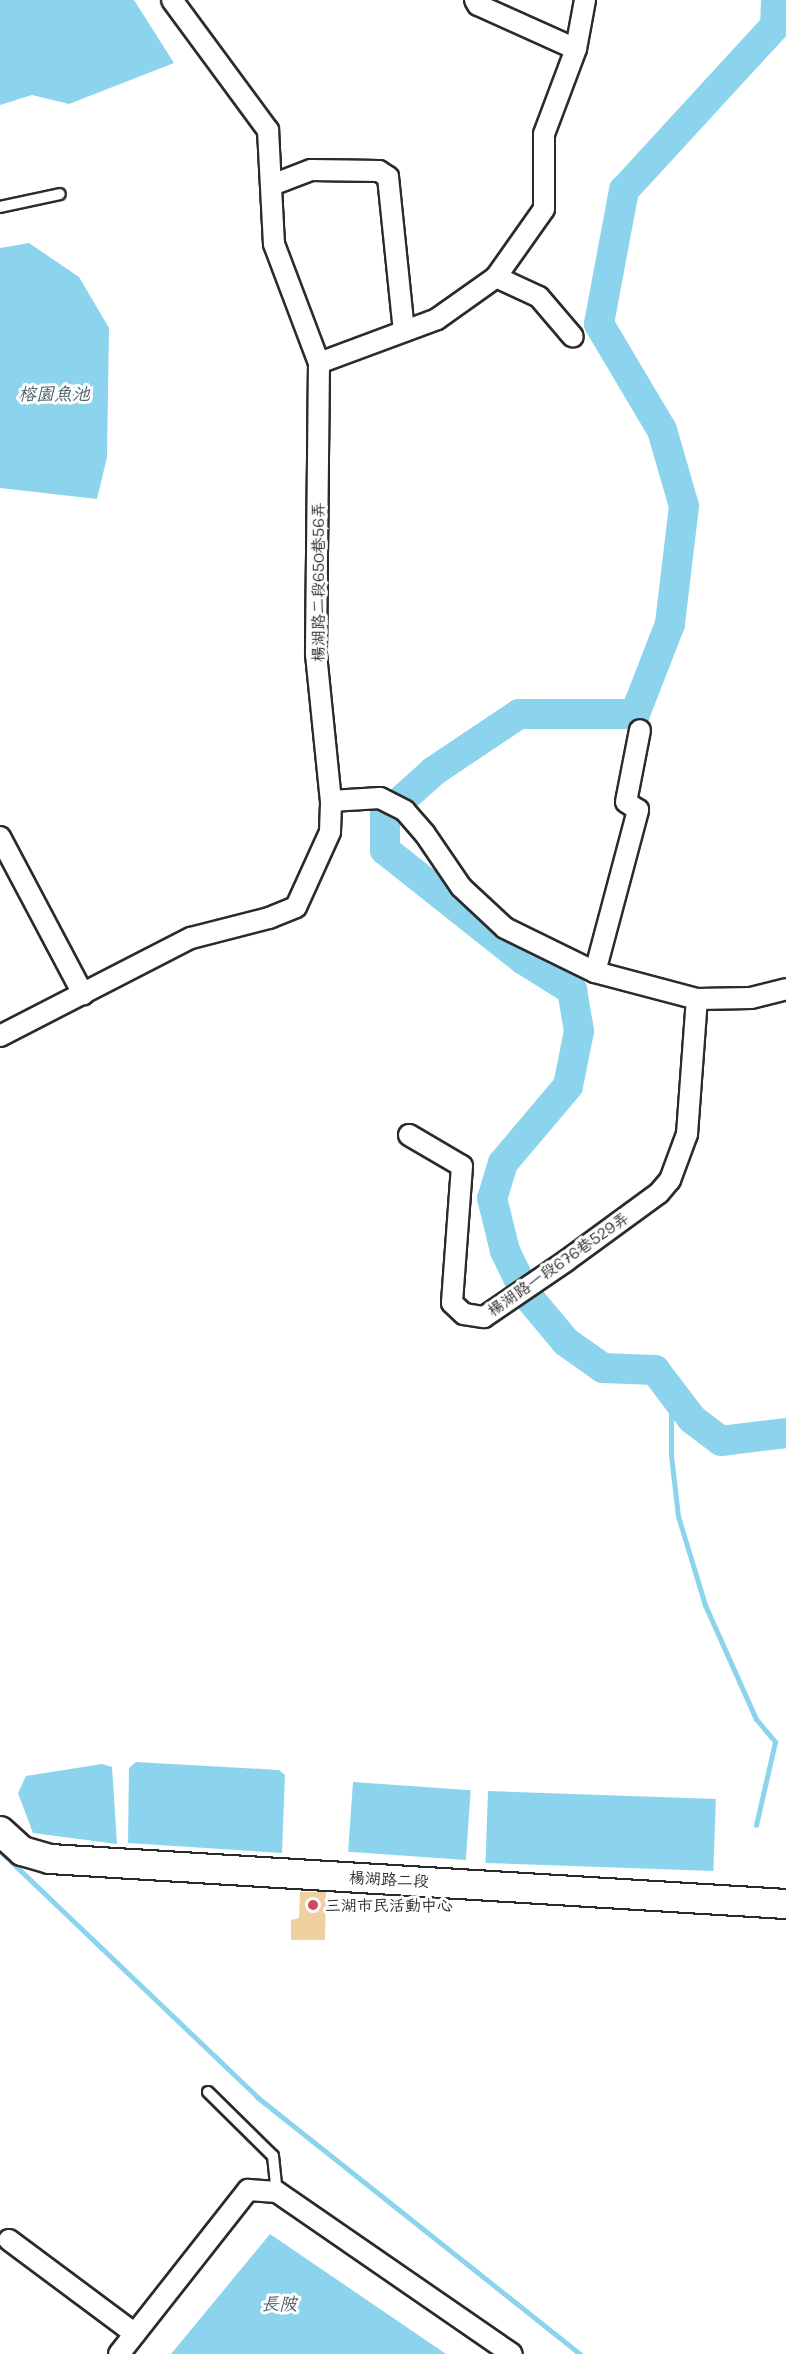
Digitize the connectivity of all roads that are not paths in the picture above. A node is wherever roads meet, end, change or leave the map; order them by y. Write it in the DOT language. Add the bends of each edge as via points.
graph roads {
  1 [pos="172,0"];
  2 [pos="475,0"];
  3 [pos="585,0"];
  4 [pos="576,49"];
  5 [pos="272,186"];
  6 [pos="60,194"];
  7 [pos="0,207"];
  8 [pos="496,277"];
  9 [pos="404,331"];
  10 [pos="573,337"];
  11 [pos="319,363"];
  12 [pos="640,730"];
  13 [pos="331,801"];
  14 [pos="0,837"];
  15 [pos="595,972"];
  16 [pos="786,989"];
  17 [pos="83,994"];
  18 [pos="698,999"];
  19 [pos="0,1036"];
  20 [pos="409,1135"];
  21 [pos="0,1831"];
  22 [pos="786,1905"];
  23 [pos="208,2092"];
  24 [pos="277,2192"];
  25 [pos="9,2240"];
  26 [pos="135,2334"];
  27 [pos="120,2354"];
  28 [pos="512,2354"];
  1 -- 5 [label="street, 楊湖路二段650巷56弄" via="268,130"];
  2 -- 4 [label="street" via="478,5"];
  3 -- 4 [label="street"];
  4 -- 8 [label="street" via="544,134 544,209"];
  5 -- 9 [label="street" via="311,170 380,171 388,177"];
  5 -- 11 [label="street, 楊湖路二段650巷56弄" via="274,244"];
  6 -- 7 [label="lane"];
  8 -- 9 [label="street" via="437,319"];
  8 -- 10 [label="street" via="539,297"];
  9 -- 11 [label="street"];
  11 -- 13 [label="street, 楊湖路二段650巷56弄" via="316,654"];
  12 -- 15 [label="street" via="626,802 638,810"];
  13 -- 15 [label="street" via="380,798 405,811 461,887 505,928"];
  13 -- 17 [label="street, 楊湖路二段650巷56弄" via="330,831 296,907 191,938"];
  14 -- 17 [label="street"];
  15 -- 18 [label="street"];
  16 -- 18 [label="street" via="751,998"];
  17 -- 19 [label="street, 楊湖路二段650巷56弄"];
  18 -- 20 [label="street, 楊湖路一段676巷529弄" via="687,1134 670,1180 659,1193 484,1317 464,1314 452,1303 462,1166"];
  21 -- 22 [label="street, 楊湖路二段" via="22,1851 50,1859"];
  23 -- 24 [label="lane" via="273,2156"];
  24 -- 26 [label="street" via="248,2190"];
  24 -- 28 [label="street"];
  25 -- 26 [label="street"];
  26 -- 27 [label="street"];
}
